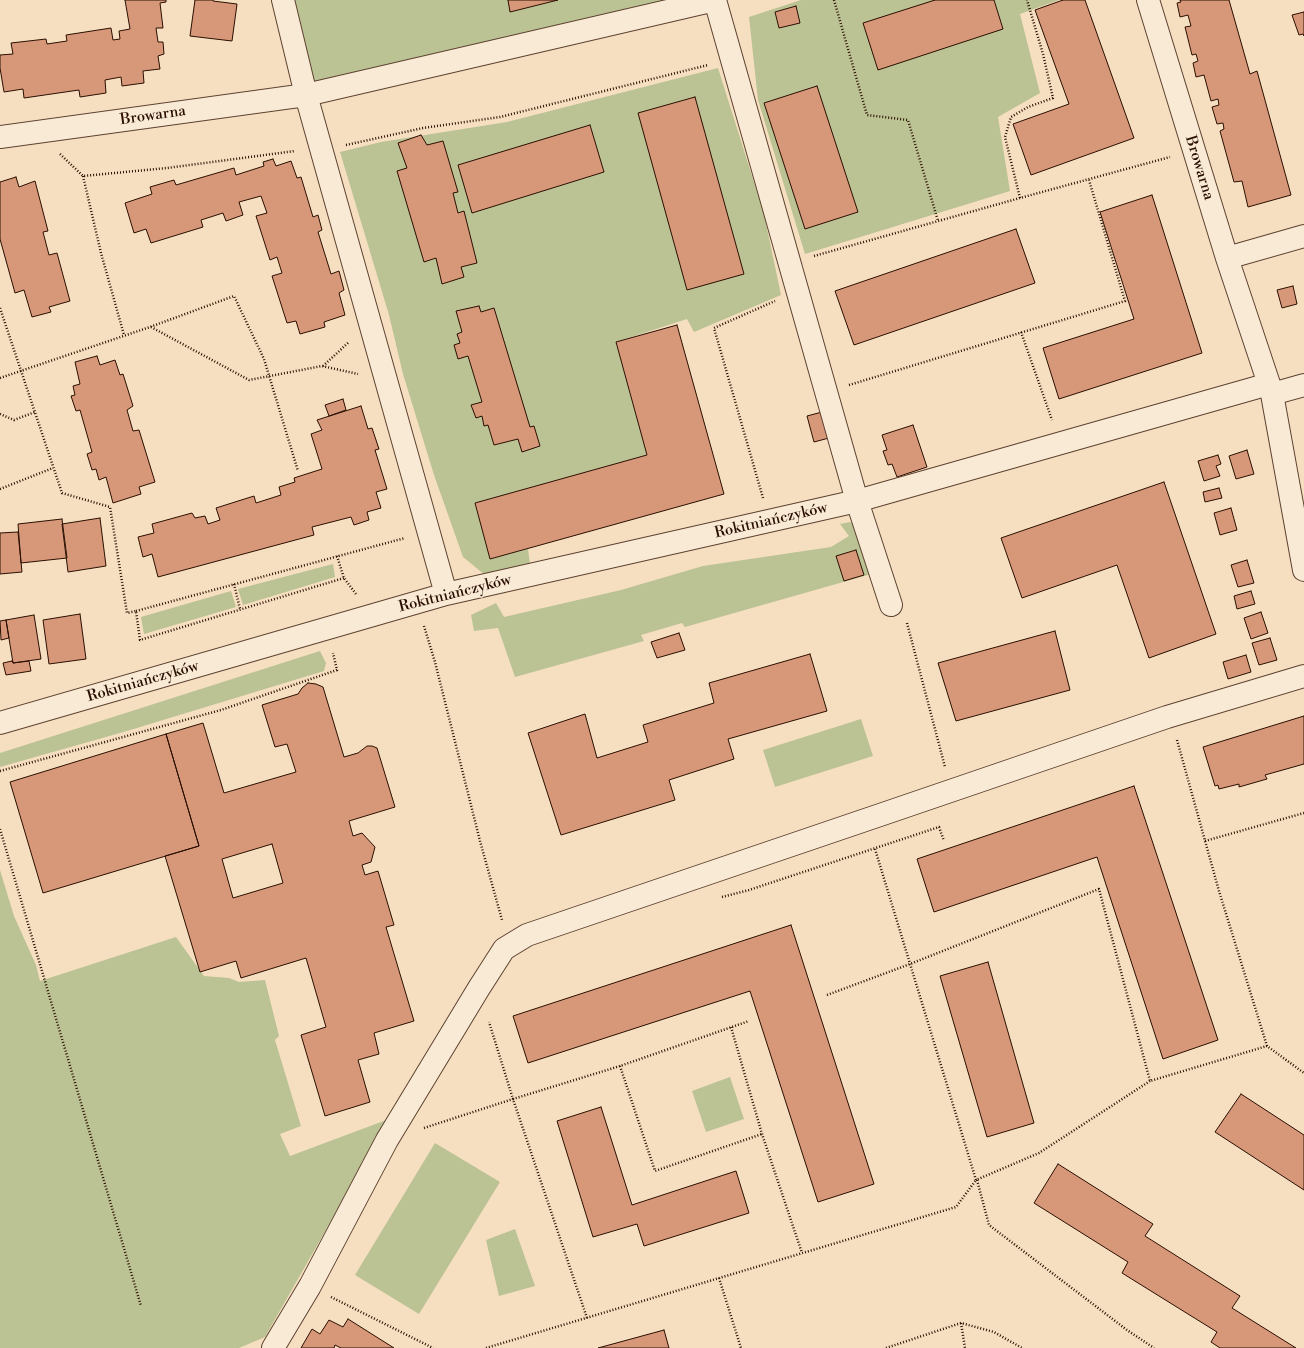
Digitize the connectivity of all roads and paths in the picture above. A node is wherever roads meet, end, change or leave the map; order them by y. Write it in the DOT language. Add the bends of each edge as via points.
graph roads {
  1 [pos="283,0"];
  2 [pos="715,0"];
  3 [pos="834,0"];
  4 [pos="1027,0"];
  5 [pos="1148,0"];
  6 [pos="712,64"];
  7 [pos="306,95"];
  8 [pos="0,137"];
  9 [pos="55,150"];
  10 [pos="321,150"];
  11 [pos="1170,157"];
  12 [pos="83,176"];
  13 [pos="1089,180"];
  14 [pos="1020,198"];
  15 [pos="938,222"];
  16 [pos="1304,236"];
  17 [pos="813,257"];
  18 [pos="1227,258"];
  19 [pos="777,300"];
  20 [pos="0,308"];
  21 [pos="150,327"];
  22 [pos="1021,332"];
  23 [pos="124,336"];
  24 [pos="354,338"];
  25 [pos="322,366"];
  26 [pos="21,371"];
  27 [pos="364,375"];
  28 [pos="269,376"];
  29 [pos="0,378"];
  30 [pos="1304,385"];
  31 [pos="843,387"];
  32 [pos="1270,389"];
  33 [pos="35,412"];
  34 [pos="0,414"];
  35 [pos="1060,444"];
  36 [pos="53,468"];
  37 [pos="298,471"];
  38 [pos="0,489"];
  39 [pos="764,500"];
  40 [pos="857,501"];
  41 [pos="412,536"];
  42 [pos="1304,570"];
  43 [pos="344,578"];
  44 [pos="234,584"];
  45 [pos="446,594"];
  46 [pos="240,610"];
  47 [pos="136,611"];
  48 [pos="898,611"];
  49 [pos="423,624"];
  50 [pos="332,650"];
  51 [pos="1304,676"];
  52 [pos="1170,716"];
  53 [pos="0,723"];
  54 [pos="0,771"];
  55 [pos="946,773"];
  56 [pos="1304,813"];
  57 [pos="0,828"];
  58 [pos="944,841"];
  59 [pos="1205,841"];
  60 [pos="875,849"];
  61 [pos="721,898"];
  62 [pos="510,946"];
  63 [pos="910,964"];
  64 [pos="479,988"];
  65 [pos="827,995"];
  66 [pos="749,1021"];
  67 [pos="731,1026"];
  68 [pos="1267,1046"];
  69 [pos="620,1066"];
  70 [pos="1304,1073"];
  71 [pos="1150,1081"];
  72 [pos="513,1099"];
  73 [pos="762,1134"];
  74 [pos="387,1140"];
  75 [pos="976,1180"];
  76 [pos="802,1253"];
  77 [pos="719,1278"];
  78 [pos="310,1286"];
  79 [pos="141,1306"];
  80 [pos="586,1318"];
  81 [pos="961,1323"];
  82 [pos="273,1348"];
  83 [pos="433,1348"];
  84 [pos="486,1348"];
  85 [pos="741,1348"];
  86 [pos="886,1348"];
  87 [pos="965,1348"];
  88 [pos="1022,1348"];
  89 [pos="1154,1348"];
  1 -- 7 [label="street"];
  2 -- 7 [label="street, Browarna"];
  2 -- 40 [label="street"];
  3 -- 15 [label="path" via="867,115 908,120"];
  4 -- 14 [label="path" via="1053,98 1028,107 1011,117 1005,137"];
  5 -- 18 [label="street, Browarna"];
  6 -- 10 [label="path" via="500,117 423,128"];
  7 -- 8 [label="street, Browarna"];
  7 -- 10 [label="street"];
  9 -- 12 [label="path"];
  10 -- 12 [label="path" via="308,149 167,168"];
  10 -- 45 [label="street"];
  11 -- 13 [label="path"];
  12 -- 23 [label="path"];
  13 -- 14 [label="path"];
  13 -- 22 [label="path" via="1124,300"];
  14 -- 15 [label="path"];
  15 -- 17 [label="path"];
  16 -- 18 [label="street"];
  18 -- 32 [label="street, Browarna"];
  19 -- 39 [label="path" via="714,328"];
  20 -- 26 [label="path"];
  21 -- 23 [label="path"];
  21 -- 28 [label="path" via="249,380"];
  21 -- 28 [label="path" via="234,296 264,359"];
  22 -- 31 [label="path"];
  22 -- 35 [label="path"];
  23 -- 26 [label="path"];
  24 -- 25 [label="path"];
  25 -- 27 [label="path"];
  25 -- 28 [label="path"];
  26 -- 29 [label="path"];
  26 -- 33 [label="path"];
  28 -- 37 [label="path"];
  30 -- 32 [label="street, Rokitniańczyków"];
  32 -- 35 [label="street, Rokitniańczyków"];
  32 -- 42 [label="street, Browarna"];
  33 -- 34 [label="path" via="14,420"];
  33 -- 36 [label="path"];
  35 -- 40 [label="street, Rokitniańczyków"];
  36 -- 38 [label="path"];
  36 -- 47 [label="path" via="62,494 110,507 127,613"];
  40 -- 45 [label="street, Rokitniańczyków"];
  40 -- 48 [label="street"];
  41 -- 44 [label="path"];
  43 -- 46 [label="path"];
  44 -- 46 [label="path"];
  44 -- 47 [label="path"];
  45 -- 53 [label="street, Rokitniańczyków"];
  46 -- 47 [label="path" via="140,640"];
  48 -- 55 [label="path"];
  49 -- 62 [label="path"];
  50 -- 54 [label="path" via="337,670 221,710"];
  51 -- 52 [label="street"];
  52 -- 59 [label="path"];
  52 -- 62 [label="street" via="528,935"];
  56 -- 59 [label="path"];
  57 -- 79 [label="path"];
  58 -- 60 [label="path" via="939,828"];
  59 -- 68 [label="path"];
  60 -- 61 [label="path"];
  60 -- 63 [label="path"];
  62 -- 64 [label="street" via="504,949"];
  63 -- 65 [label="path"];
  63 -- 71 [label="path" via="1099,889"];
  63 -- 75 [label="path"];
  64 -- 72 [label="path"];
  64 -- 74 [label="street"];
  66 -- 67 [label="path"];
  67 -- 69 [label="path"];
  67 -- 73 [label="path"];
  68 -- 70 [label="path"];
  68 -- 71 [label="path"];
  69 -- 72 [label="path"];
  69 -- 73 [label="path" via="655,1171"];
  71 -- 75 [label="path" via="1039,1153"];
  72 -- 74 [label="path"];
  72 -- 80 [label="path"];
  73 -- 76 [label="path"];
  74 -- 78 [label="street"];
  75 -- 76 [label="path" via="956,1207"];
  75 -- 89 [label="path" via="990,1225"];
  76 -- 77 [label="path"];
  77 -- 80 [label="path"];
  77 -- 85 [label="path"];
  78 -- 82 [label="street"];
  78 -- 83 [label="path"];
  80 -- 84 [label="path"];
  81 -- 86 [label="path"];
  81 -- 87 [label="path"];
  81 -- 88 [label="path" via="994,1332"];
}
